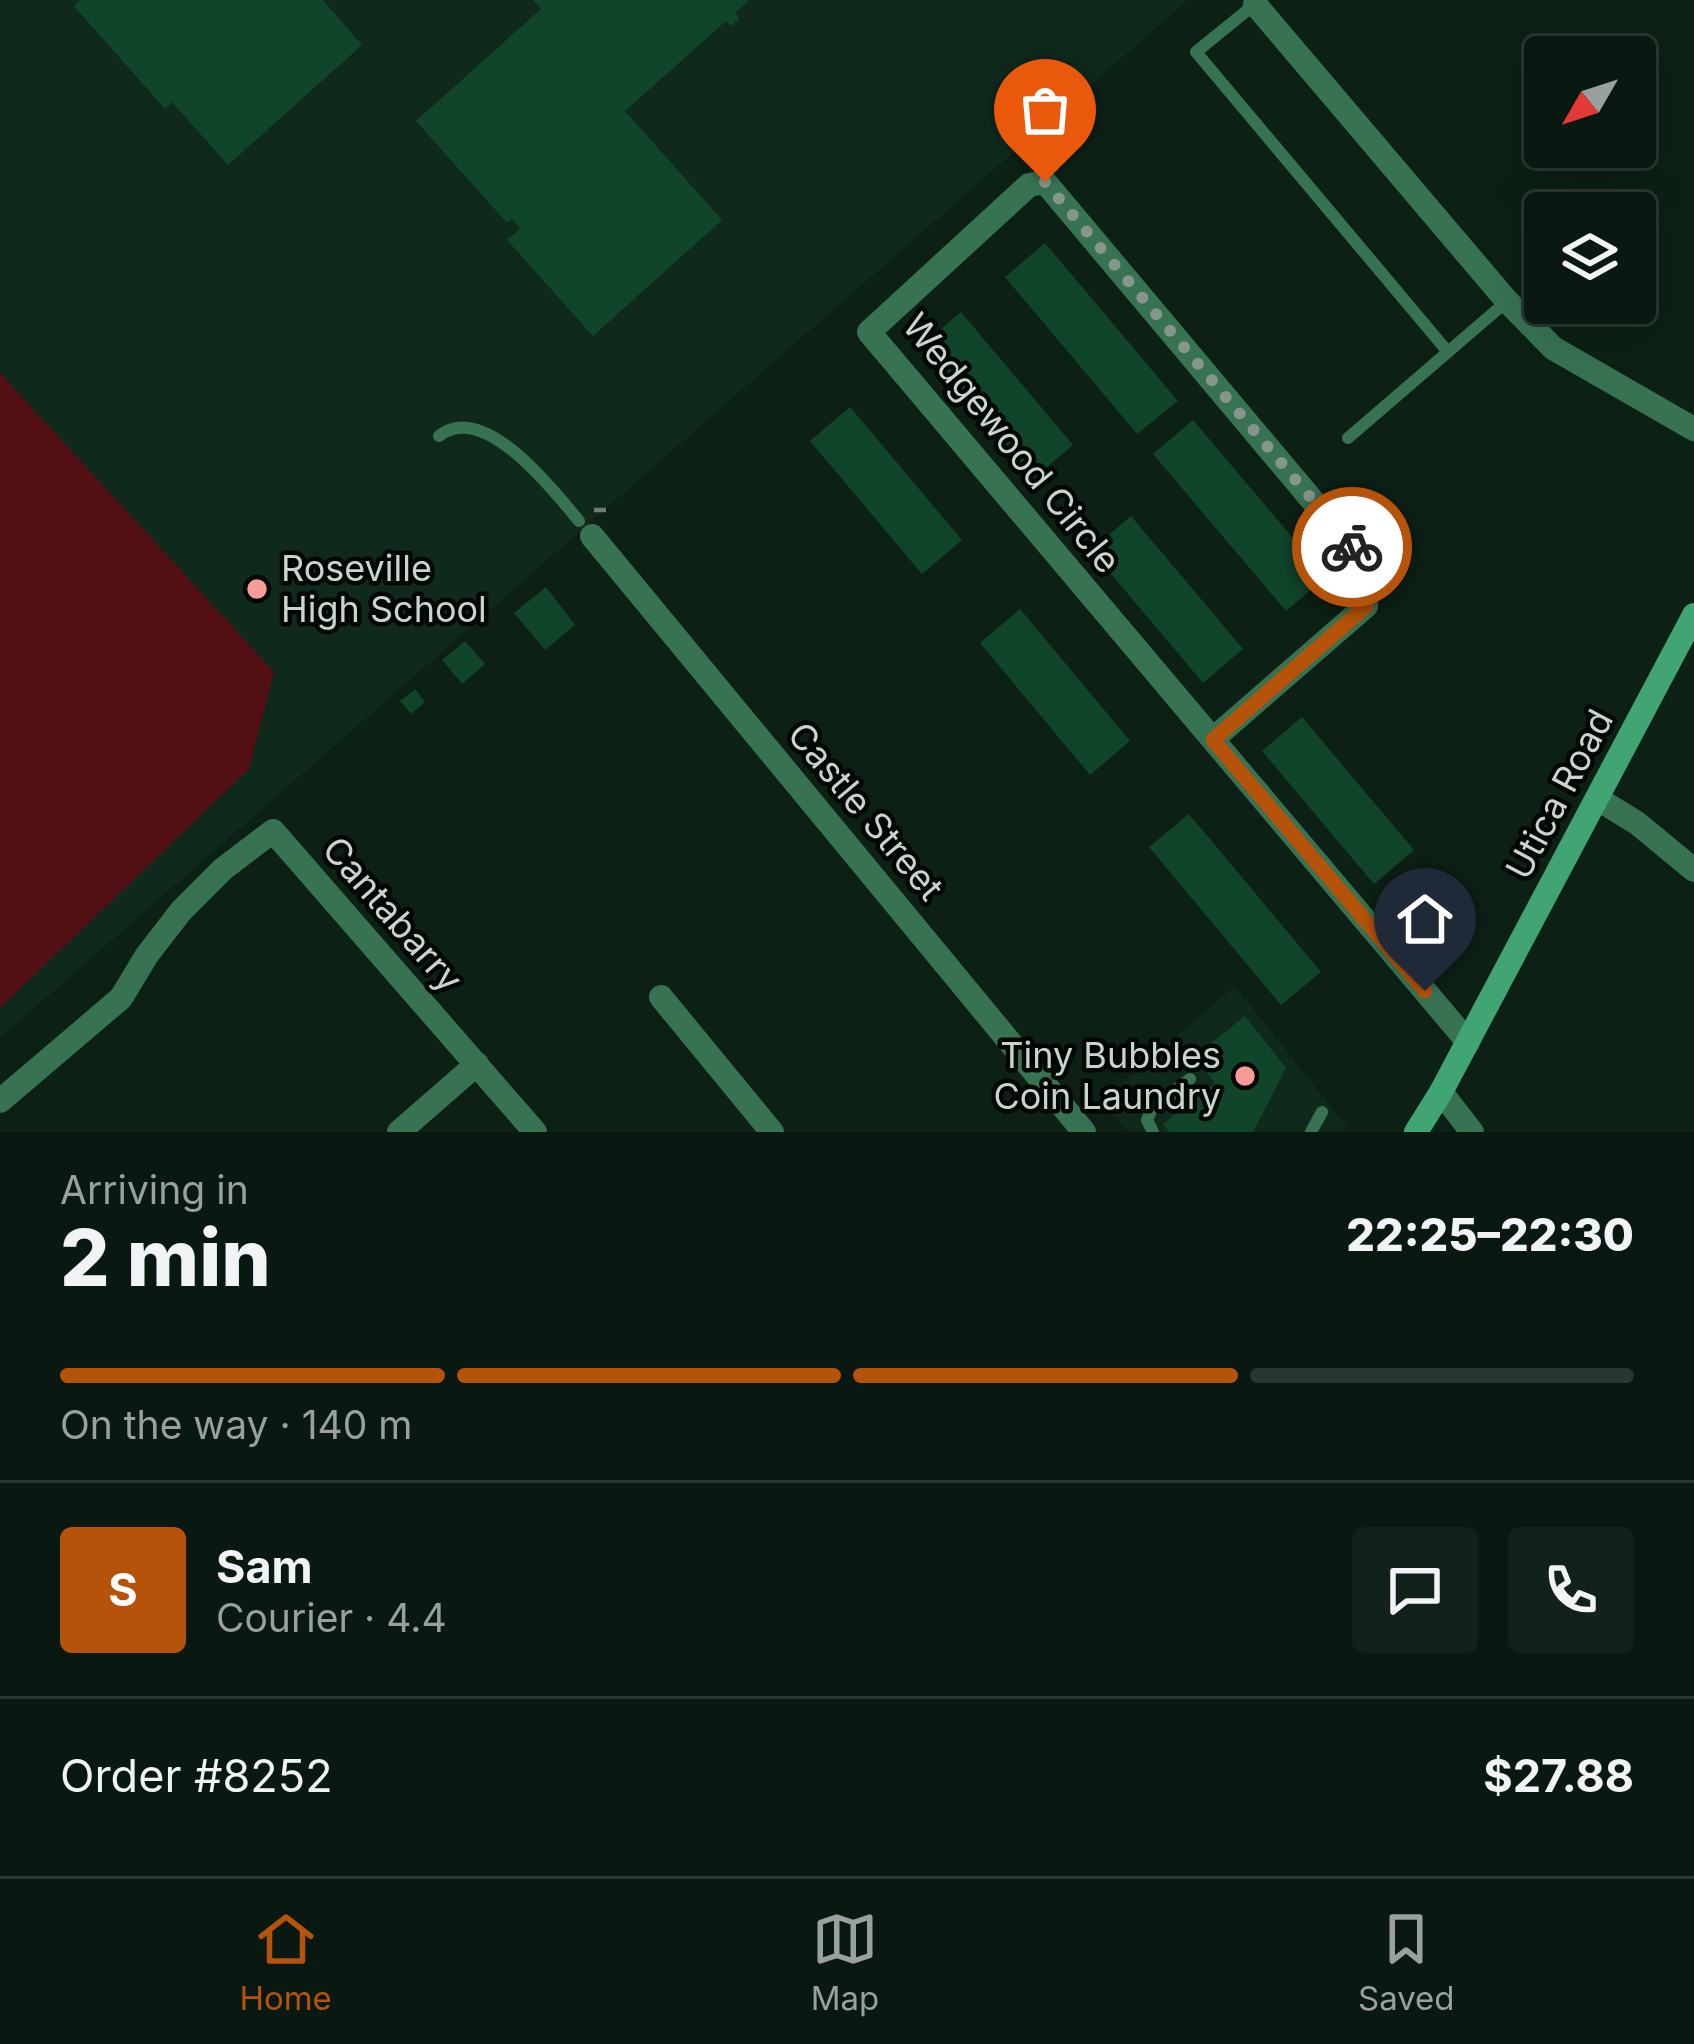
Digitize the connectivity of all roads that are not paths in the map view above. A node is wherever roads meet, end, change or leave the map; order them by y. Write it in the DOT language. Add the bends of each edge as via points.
graph roads {
  1 [pos="1255,4"];
  2 [pos="1507,301"];
  3 [pos="1448,352"];
  4 [pos="1694,429"];
  5 [pos="439,436"];
  6 [pos="1348,438"];
  7 [pos="585,529"];
  8 [pos="1694,615"];
  9 [pos="1687,645"];
  10 [pos="1213,740"];
  11 [pos="1598,800"];
  12 [pos="1694,870"];
  13 [pos="661,997"];
  14 [pos="1468,1042"];
  15 [pos="477,1064"];
  16 [pos="1190,1079"];
  17 [pos="1442,1092"];
  18 [pos="0,1101"];
  19 [pos="1322,1112"];
  20 [pos="526,1129"];
  21 [pos="399,1132"];
  22 [pos="772,1132"];
  23 [pos="1084,1132"];
  24 [pos="1153,1132"];
  25 [pos="1311,1132"];
  26 [pos="1416,1132"];
  27 [pos="1472,1132"];
  1 -- 2 [label="street"];
  1 -- 3 [label="lane" via="1196,52"];
  2 -- 3 [label="lane"];
  2 -- 4 [label="street" via="1568,360"];
  3 -- 6 [label="lane"];
  5 -- 7 [label="lane" via="461,428 510,447"];
  7 -- 23 [label="street, Castle Street"];
  8 -- 9 [label="main road, Utica Road"];
  9 -- 11 [label="main road, Utica Road"];
  10 -- 10 [label="street, Wedgewood Circle" via="869,332 1029,185 1045,182 1365,572 1366,606"];
  10 -- 14 [label="street, Wedgewood Circle"];
  11 -- 12 [label="street"];
  11 -- 14 [label="main road, Utica Road"];
  13 -- 22 [label="street"];
  14 -- 17 [label="main road, Utica Road"];
  15 -- 18 [label="street, Cantabarry" via="273,831 181,911 121,998"];
  15 -- 20 [label="street"];
  15 -- 21 [label="street"];
  16 -- 24 [label="lane" via="1152,1109"];
  17 -- 26 [label="main road, Utica Road"];
  17 -- 27 [label="street"];
  19 -- 25 [label="lane"];
}
